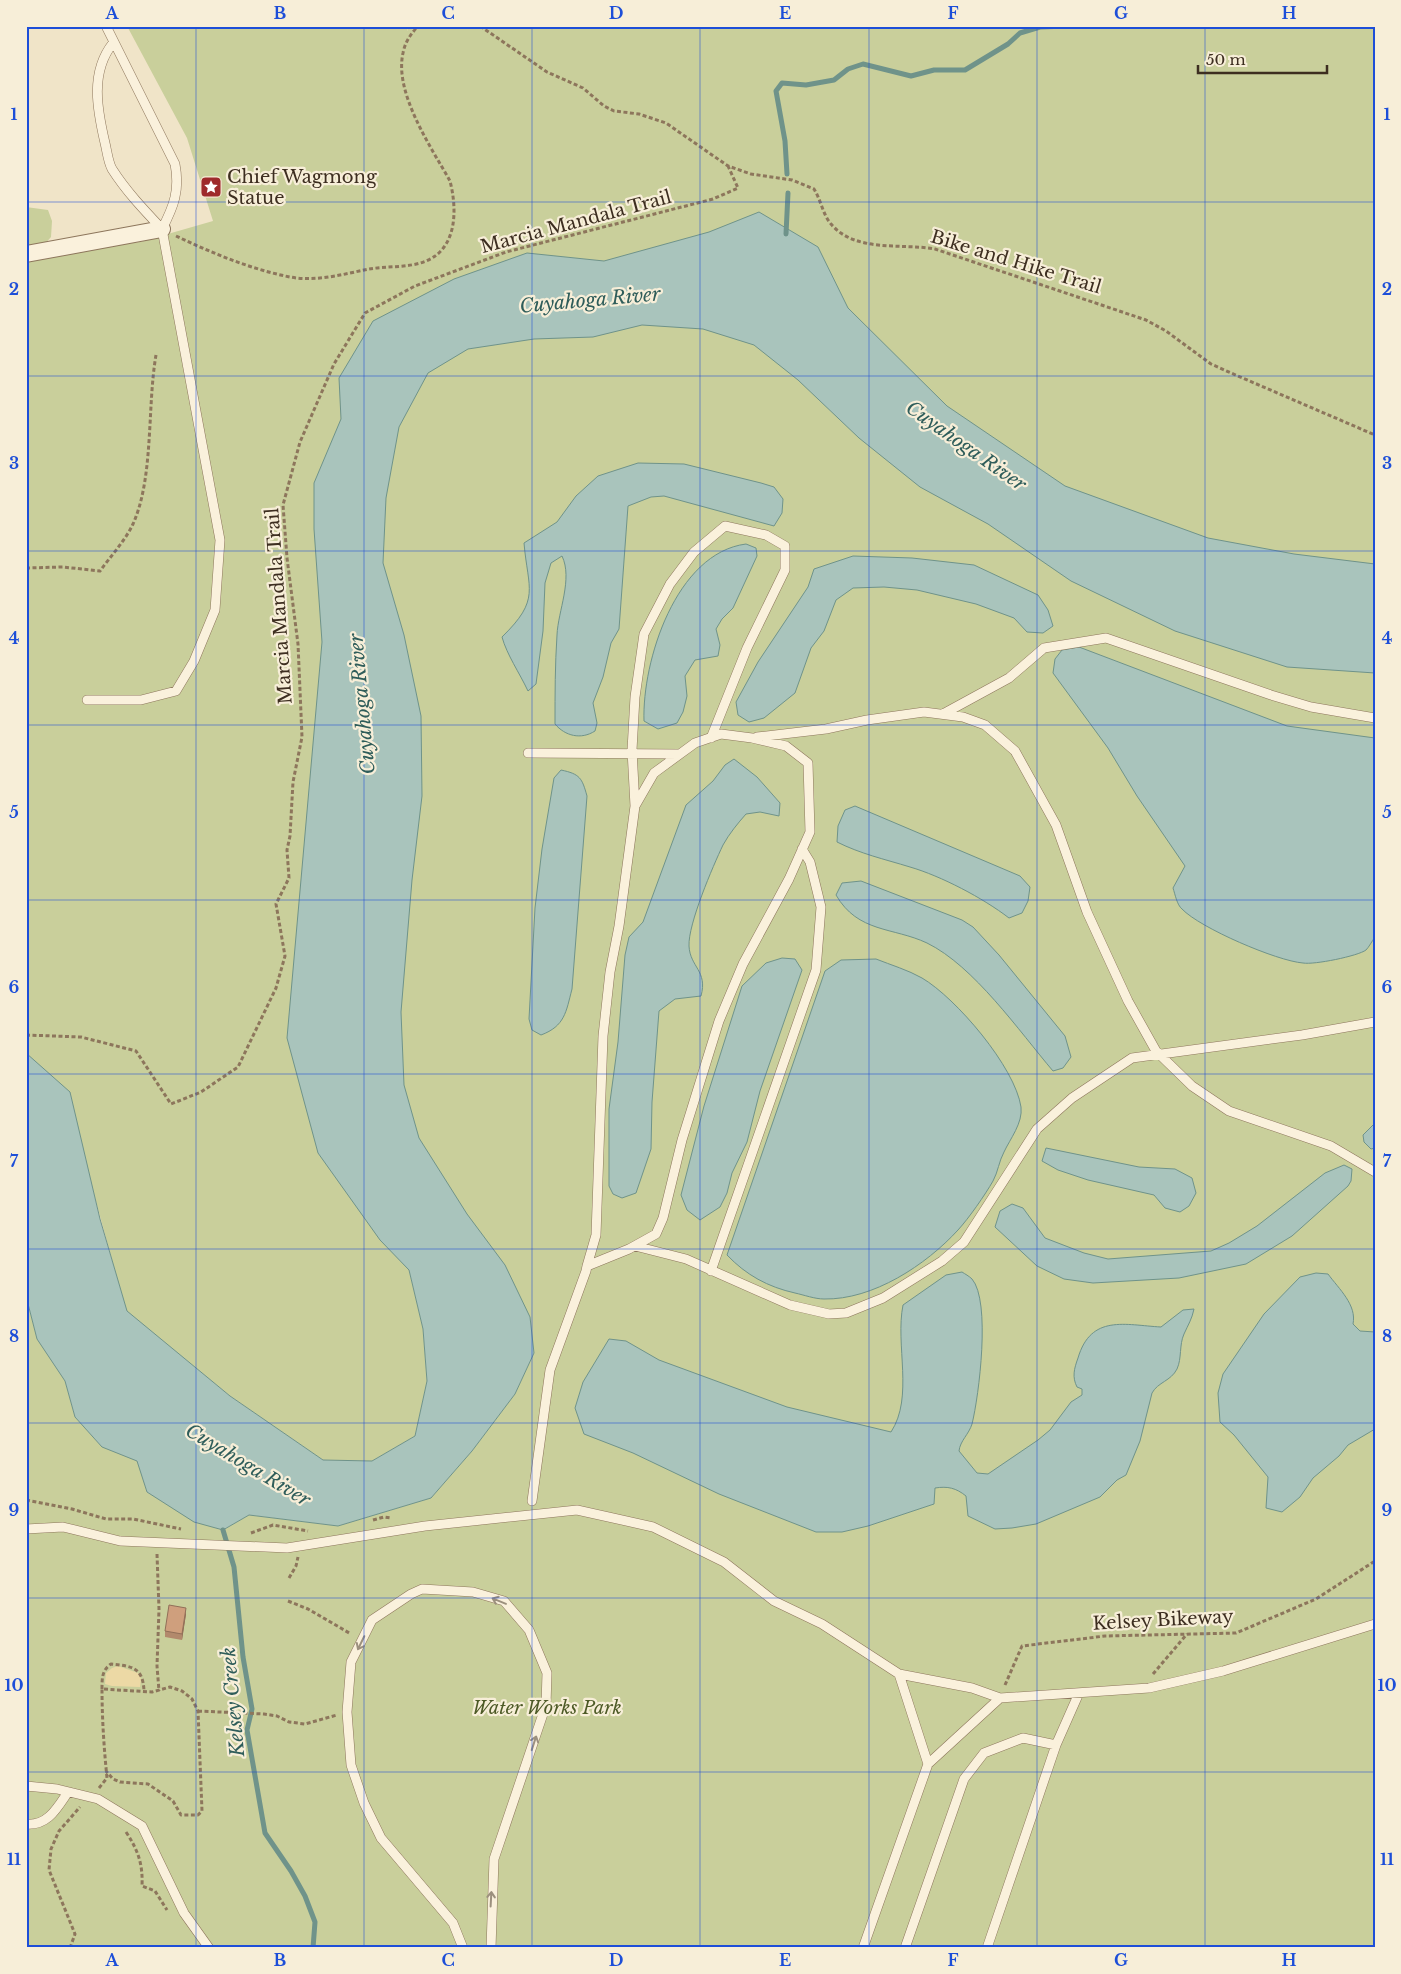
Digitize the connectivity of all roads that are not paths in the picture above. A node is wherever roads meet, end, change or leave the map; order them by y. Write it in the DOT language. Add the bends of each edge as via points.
graph roads {
  1 [pos="106,26"];
  2 [pos="113,43"];
  3 [pos="162,229"];
  4 [pos="26,254"];
  5 [pos="87,700"];
  6 [pos="943,714"];
  7 [pos="1375,718"];
  8 [pos="711,738"];
  9 [pos="752,738"];
  10 [pos="528,753"];
  11 [pos="632,754"];
  12 [pos="679,754"];
  13 [pos="634,806"];
  14 [pos="802,849"];
  15 [pos="1375,1022"];
  16 [pos="1160,1054"];
  17 [pos="1375,1172"];
  18 [pos="635,1246"];
  19 [pos="587,1266"];
  20 [pos="711,1271"];
  21 [pos="532,1501"];
  22 [pos="26,1529"];
  23 [pos="1375,1624"];
  24 [pos="899,1674"];
  25 [pos="1080,1692"];
  26 [pos="1000,1698"];
  27 [pos="1056,1745"];
  28 [pos="928,1764"];
  29 [pos="26,1786"];
  30 [pos="68,1792"];
  31 [pos="26,1824"];
  32 [pos="209,1948"];
  33 [pos="463,1948"];
  34 [pos="491,1948"];
  35 [pos="863,1948"];
  36 [pos="904,1948"];
  37 [pos="987,1948"];
  1 -- 2 [label="lane"];
  2 -- 3 [label="lane" via="175,164 178,180 174,205"];
  2 -- 3 [label="lane" via="103,56 97,86 99,118 111,167 135,201"];
  3 -- 4 [label="street"];
  3 -- 5 [label="lane" via="220,540 215,610 194,661 176,691 141,700"];
  6 -- 7 [label="lane" via="1009,678 1044,648 1106,638 1311,707"];
  6 -- 9 [label="lane" via="901,714 826,729"];
  6 -- 16 [label="lane" via="985,725 1015,752 1056,825 1087,912 1128,1001"];
  8 -- 9 [label="lane" via="721,734"];
  8 -- 11 [label="lane" via="747,648 785,570 785,546 766,536 725,526 694,552 670,584 644,634 635,697"];
  8 -- 12 [label="lane" via="695,743"];
  9 -- 14 [label="lane" via="786,746 808,763 810,832"];
  10 -- 11 [label="lane"];
  11 -- 12 [label="lane"];
  11 -- 13 [label="lane"];
  12 -- 13 [label="lane" via="654,773"];
  13 -- 19 [label="lane" via="610,972 599,1104 596,1235"];
  14 -- 18 [label="lane" via="743,964 719,1021 682,1140 663,1218 656,1234"];
  14 -- 20 [label="lane" via="810,862 821,907 816,970"];
  15 -- 16 [label="lane"];
  16 -- 17 [label="lane" via="1192,1086 1229,1111 1331,1146"];
  16 -- 20 [label="lane" via="1132,1058 1072,1098 1037,1129 964,1242 942,1261 883,1298 846,1313 829,1314 790,1305"];
  18 -- 19 [label="lane"];
  18 -- 20 [label="lane" via="686,1259"];
  19 -- 21 [label="lane" via="550,1370"];
  22 -- 24 [label="lane" via="63,1527 120,1540 298,1547 425,1526 577,1510 654,1527 724,1562 774,1601 822,1624"];
  23 -- 25 [label="lane" via="1223,1671 1141,1688"];
  24 -- 26 [label="lane" via="972,1688"];
  24 -- 28 [label="lane"];
  25 -- 26 [label="lane"];
  25 -- 27 [label="lane"];
  26 -- 28 [label="lane"];
  27 -- 36 [label="lane" via="1023,1738 984,1753 964,1779"];
  27 -- 37 [label="lane"];
  28 -- 35 [label="lane"];
  29 -- 30 [label="lane"];
  30 -- 31 [label="lane" via="45,1821"];
  30 -- 32 [label="lane" via="98,1799 142,1826 184,1912"];
  34 -- 33 [label="lane, one-way" via="494,1858 546,1705 548,1673 529,1630 504,1602 473,1592 422,1589 372,1620 351,1662 347,1712 351,1766 381,1838 453,1923"];
}
